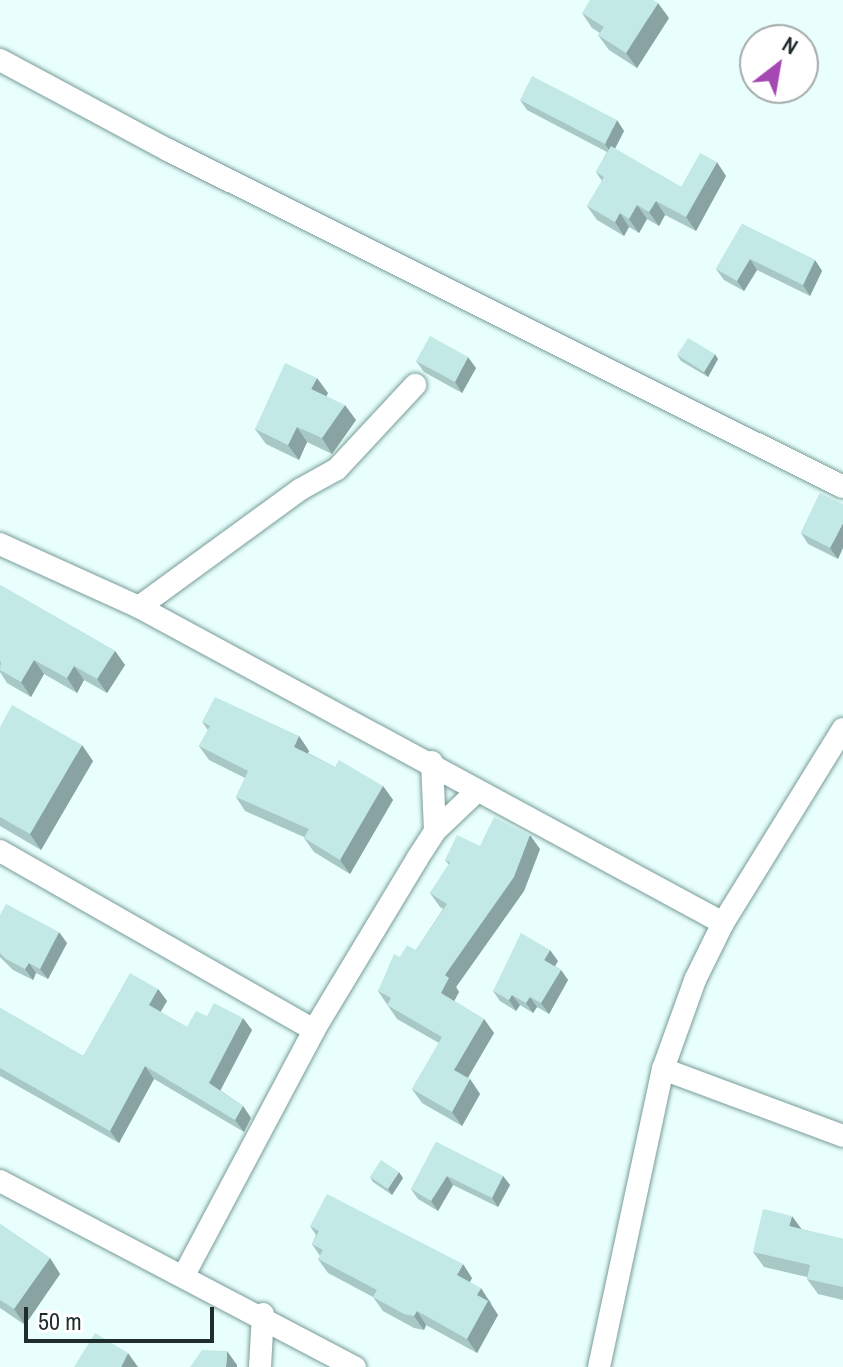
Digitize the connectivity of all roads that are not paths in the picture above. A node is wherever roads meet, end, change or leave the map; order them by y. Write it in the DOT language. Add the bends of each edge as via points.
graph roads {
  1 [pos="0,60"];
  2 [pos="415,385"];
  3 [pos="843,487"];
  4 [pos="0,544"];
  5 [pos="139,607"];
  6 [pos="843,729"];
  7 [pos="432,762"];
  8 [pos="477,791"];
  9 [pos="435,831"];
  10 [pos="0,851"];
  11 [pos="723,923"];
  12 [pos="314,1030"];
  13 [pos="663,1069"];
  14 [pos="843,1136"];
  15 [pos="0,1181"];
  16 [pos="184,1275"];
  17 [pos="263,1314"];
  18 [pos="260,1367"];
  19 [pos="355,1367"];
  20 [pos="599,1367"];
  1 -- 3 [label="street" via="168,150"];
  2 -- 5 [label="street" via="337,469 301,489"];
  4 -- 5 [label="street"];
  5 -- 7 [label="street"];
  6 -- 11 [label="street"];
  7 -- 8 [label="street"];
  7 -- 9 [label="street"];
  8 -- 9 [label="street"];
  8 -- 11 [label="street"];
  9 -- 12 [label="street"];
  10 -- 12 [label="street"];
  11 -- 13 [label="street" via="695,980"];
  12 -- 16 [label="street"];
  13 -- 14 [label="street"];
  13 -- 20 [label="street"];
  15 -- 16 [label="street"];
  16 -- 17 [label="street"];
  17 -- 18 [label="street"];
  17 -- 19 [label="street"];
}
